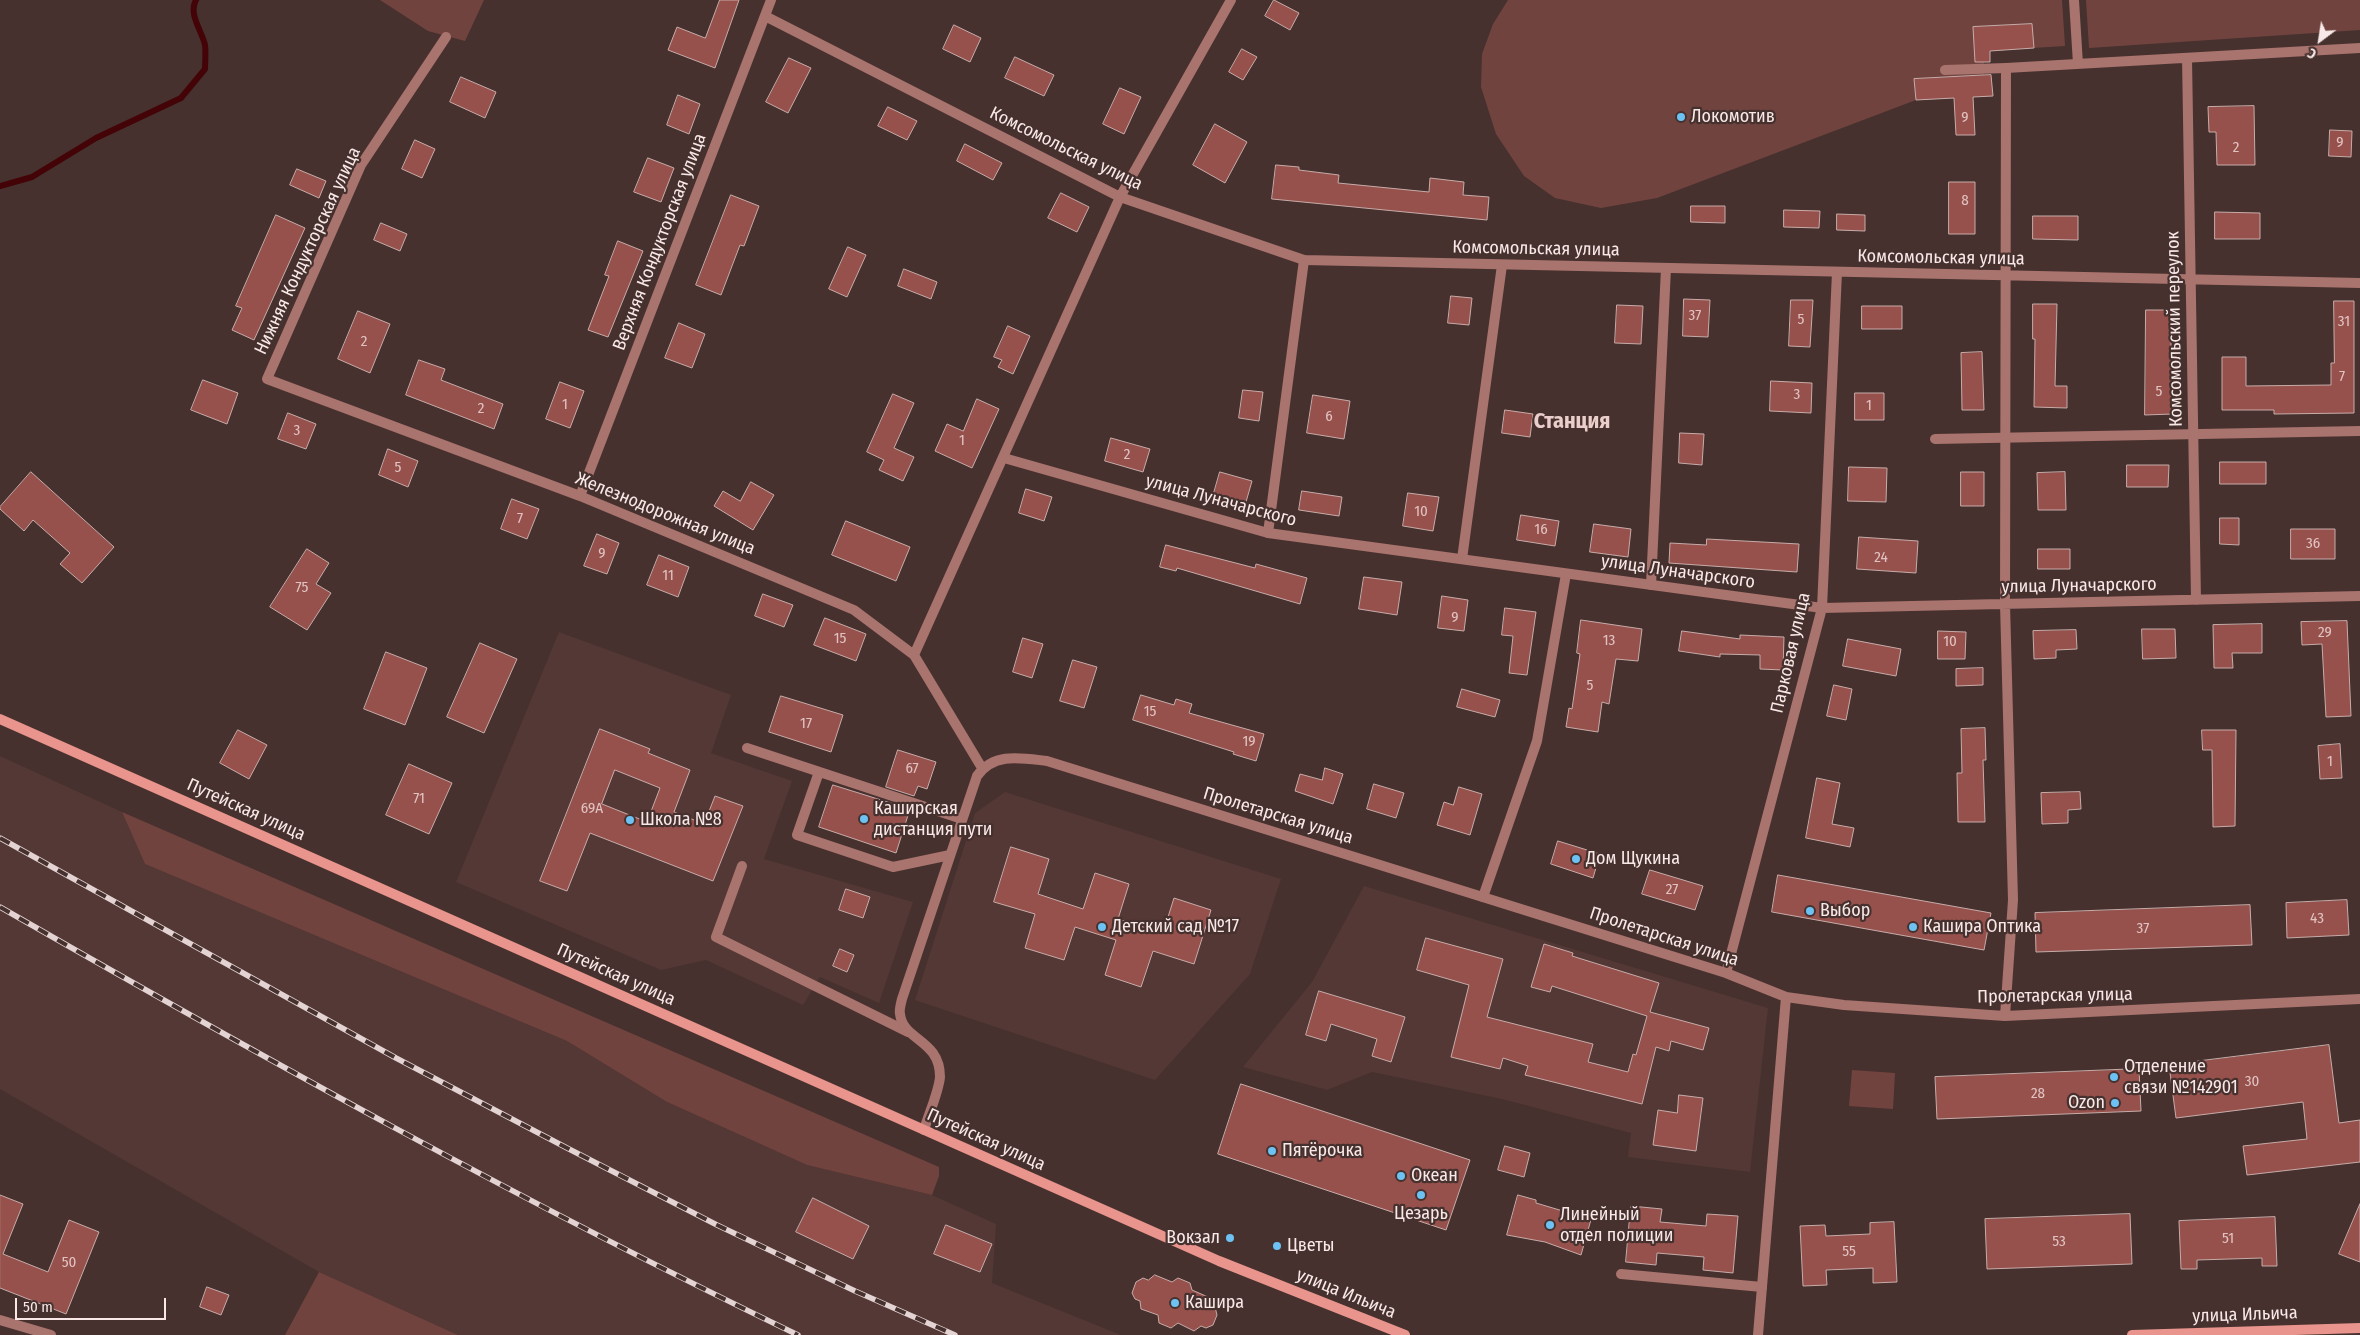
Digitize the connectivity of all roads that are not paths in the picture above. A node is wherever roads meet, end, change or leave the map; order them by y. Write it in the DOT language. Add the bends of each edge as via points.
graph roads {
  1 [pos="771,0"];
  2 [pos="1231,0"];
  3 [pos="2074,0"];
  4 [pos="765,16"];
  5 [pos="446,37"];
  6 [pos="2360,48"];
  7 [pos="2187,58"];
  8 [pos="2078,64"];
  9 [pos="2006,68"];
  10 [pos="1945,70"];
  11 [pos="1120,197"];
  12 [pos="1304,260"];
  13 [pos="1502,265"];
  14 [pos="1666,268"];
  15 [pos="1837,272"];
  16 [pos="2005,276"];
  17 [pos="2191,280"];
  18 [pos="2360,283"];
  19 [pos="268,379"];
  20 [pos="2360,431"];
  21 [pos="2193,434"];
  22 [pos="2005,438"];
  23 [pos="1936,439"];
  24 [pos="1004,458"];
  25 [pos="580,496"];
  26 [pos="1268,533"];
  27 [pos="1462,559"];
  28 [pos="1566,574"];
  29 [pos="1651,585"];
  30 [pos="2360,596"];
  31 [pos="2196,600"];
  32 [pos="2005,604"];
  33 [pos="1822,608"];
  34 [pos="914,655"];
  35 [pos="0,718"];
  36 [pos="747,748"];
  37 [pos="982,768"];
  38 [pos="819,772"];
  39 [pos="962,819"];
  40 [pos="950,855"];
  41 [pos="742,866"];
  42 [pos="1483,897"];
  43 [pos="1726,973"];
  44 [pos="1786,997"];
  45 [pos="2360,1000"];
  46 [pos="2005,1016"];
  47 [pos="908,1032"];
  48 [pos="924,1130"];
  49 [pos="1219,1260"];
  50 [pos="1622,1274"];
  51 [pos="1762,1287"];
  52 [pos="0,1320"];
  53 [pos="2360,1328"];
  54 [pos="51,1335"];
  55 [pos="1406,1335"];
  56 [pos="1758,1335"];
  57 [pos="2132,1335"];
  1 -- 4 [label="street, Верхняя Кондукторская улица"];
  2 -- 11 [label="street"];
  3 -- 8 [label="street"];
  4 -- 11 [label="street, Комсомольская улица"];
  4 -- 25 [label="street, Верхняя Кондукторская улица"];
  5 -- 19 [label="street, Нижняя Кондукторская улица" via="361,165"];
  6 -- 7 [label="street"];
  7 -- 8 [label="street"];
  7 -- 17 [label="street, Комсомольский переулок"];
  8 -- 9 [label="street"];
  9 -- 10 [label="street"];
  9 -- 16 [label="street"];
  11 -- 12 [label="street, Комсомольская улица"];
  11 -- 24 [label="street"];
  12 -- 13 [label="street, Комсомольская улица"];
  12 -- 26 [label="street"];
  13 -- 14 [label="street, Комсомольская улица"];
  13 -- 27 [label="street"];
  14 -- 15 [label="street, Комсомольская улица"];
  14 -- 29 [label="street"];
  15 -- 16 [label="street, Комсомольская улица"];
  15 -- 33 [label="street, Парковая улица"];
  16 -- 17 [label="street, Комсомольская улица"];
  16 -- 22 [label="street"];
  17 -- 18 [label="street, Комсомольская улица"];
  17 -- 21 [label="street, Комсомольский переулок"];
  19 -- 25 [label="street, Железнодорожная улица"];
  20 -- 21 [label="street"];
  21 -- 22 [label="street"];
  21 -- 31 [label="street, Комсомольский переулок"];
  22 -- 23 [label="street"];
  22 -- 32 [label="street"];
  24 -- 26 [label="street, улица Луначарского"];
  24 -- 34 [label="street"];
  25 -- 34 [label="street, Железнодорожная улица" via="854,610"];
  26 -- 27 [label="street, улица Луначарского"];
  27 -- 28 [label="street, улица Луначарского"];
  28 -- 29 [label="street, улица Луначарского"];
  28 -- 42 [label="street" via="1537,741"];
  29 -- 33 [label="street, улица Луначарского"];
  30 -- 31 [label="street, улица Луначарского"];
  31 -- 32 [label="street, улица Луначарского"];
  32 -- 33 [label="street, улица Луначарского"];
  32 -- 46 [label="street" via="2012,900"];
  33 -- 43 [label="street, Парковая улица"];
  34 -- 37 [label="street, Железнодорожная улица"];
  35 -- 48 [label="main road, Путейская улица"];
  36 -- 38 [label="street"];
  37 -- 39 [label="street"];
  37 -- 42 [label="street, Пролетарская улица" via="1004,757 1047,761"];
  38 -- 39 [label="street"];
  38 -- 40 [label="street" via="797,835 893,867"];
  39 -- 40 [label="street"];
  40 -- 47 [label="street" via="902,999 900,1014"];
  41 -- 47 [label="street" via="716,937"];
  42 -- 43 [label="street, Пролетарская улица"];
  43 -- 44 [label="street, Пролетарская улица"];
  44 -- 46 [label="street, Пролетарская улица" via="1844,1005"];
  44 -- 51 [label="street"];
  45 -- 46 [label="street, Пролетарская улица"];
  47 -- 48 [label="street" via="931,1050 940,1078"];
  48 -- 49 [label="main road, Путейская улица"];
  49 -- 55 [label="main road, улица Ильича"];
  50 -- 51 [label="street"];
  51 -- 56 [label="street"];
  52 -- 54 [label="street"];
  53 -- 57 [label="main road, улица Ильича"];
}
